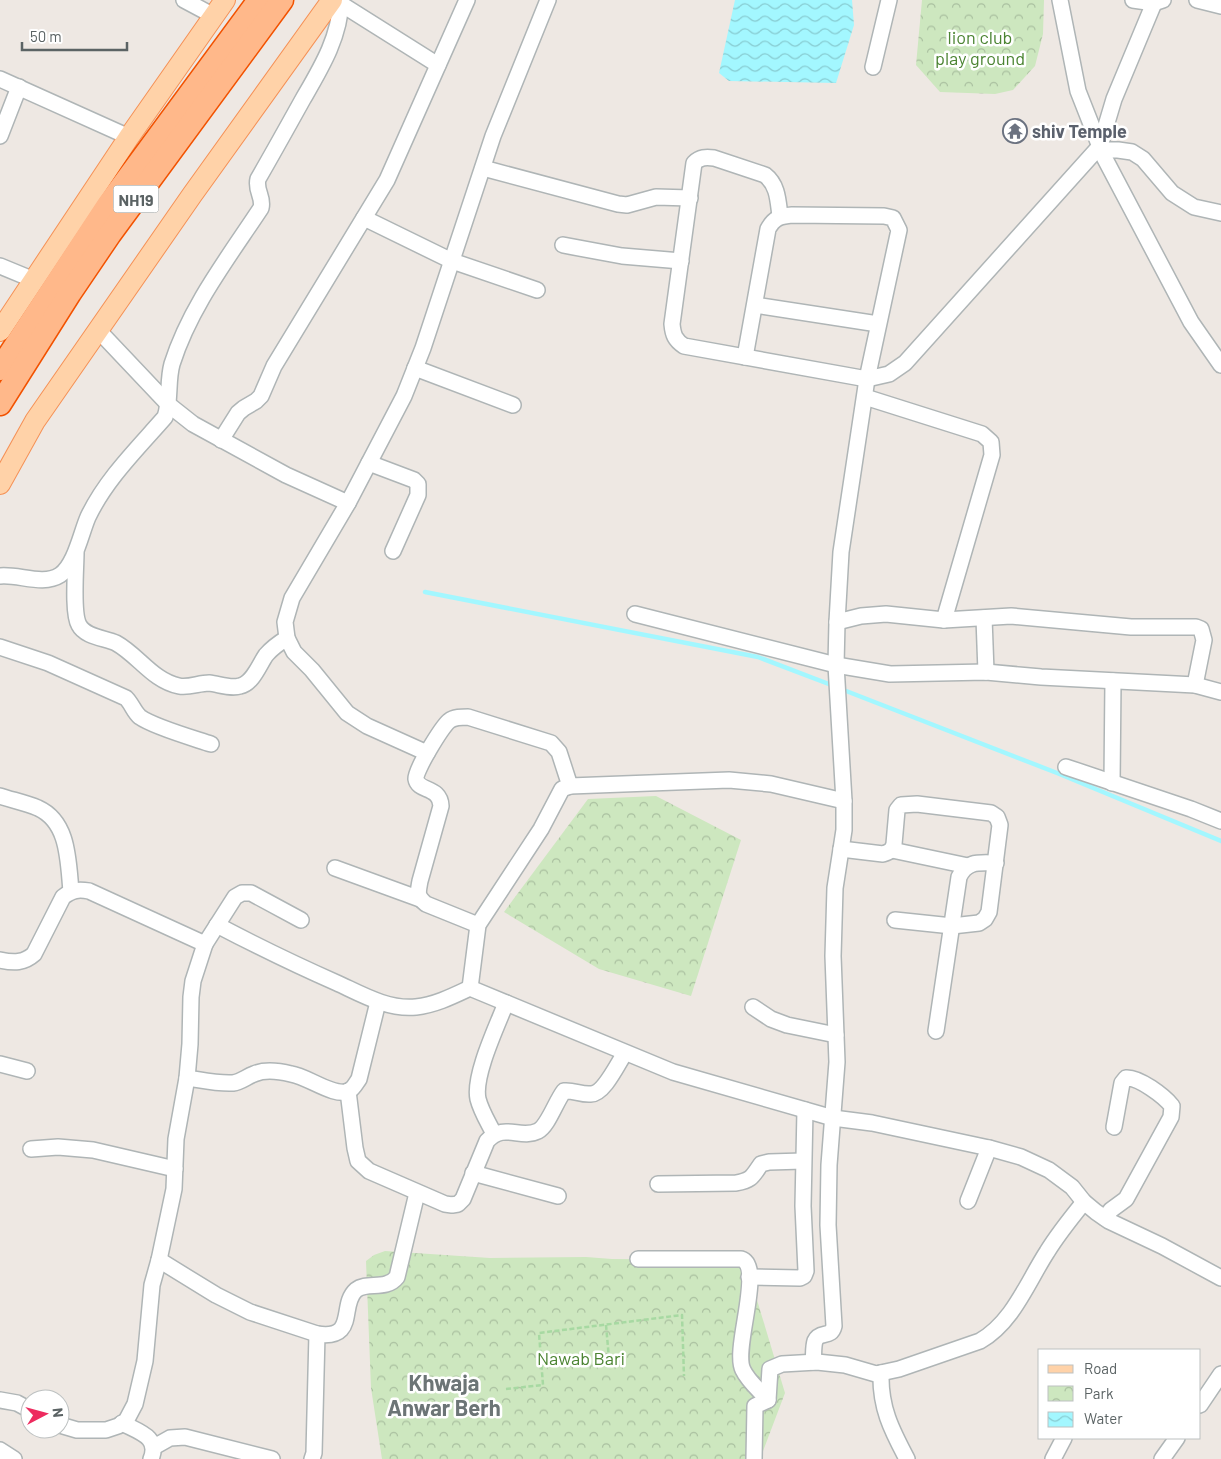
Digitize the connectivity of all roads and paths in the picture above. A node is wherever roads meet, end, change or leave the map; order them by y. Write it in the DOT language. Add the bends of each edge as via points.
graph roads {
  1 [pos="184,0"];
  2 [pos="259,0"];
  3 [pos="282,0"];
  4 [pos="467,0"];
  5 [pos="548,0"];
  6 [pos="889,0"];
  7 [pos="1060,0"];
  8 [pos="1133,0"];
  9 [pos="1197,0"];
  10 [pos="338,1"];
  11 [pos="1158,1"];
  12 [pos="1221,6"];
  13 [pos="220,8"];
  14 [pos="438,65"];
  15 [pos="872,67"];
  16 [pos="0,78"];
  17 [pos="19,87"];
  18 [pos="0,136"];
  19 [pos="129,137"];
  20 [pos="1101,148"];
  21 [pos="483,168"];
  22 [pos="690,198"];
  23 [pos="1221,213"];
  24 [pos="780,216"];
  25 [pos="364,218"];
  26 [pos="563,246"];
  27 [pos="452,261"];
  28 [pos="681,261"];
  29 [pos="0,266"];
  30 [pos="34,280"];
  31 [pos="537,290"];
  32 [pos="754,304"];
  33 [pos="878,324"];
  34 [pos="98,330"];
  35 [pos="0,331"];
  36 [pos="745,357"];
  37 [pos="1221,365"];
  38 [pos="415,368"];
  39 [pos="0,369"];
  40 [pos="867,379"];
  41 [pos="865,397"];
  42 [pos="0,404"];
  43 [pos="169,405"];
  44 [pos="513,405"];
  45 [pos="221,440"];
  46 [pos="369,463"];
  47 [pos="0,484"];
  48 [pos="348,503"];
  49 [pos="76,549"];
  50 [pos="394,550"];
  51 [pos="0,576"];
  52 [pos="635,614"];
  53 [pos="984,618"];
  54 [pos="944,620"];
  55 [pos="837,622"];
  56 [pos="287,638"];
  57 [pos="0,647"];
  58 [pos="836,665"];
  59 [pos="986,672"];
  60 [pos="1113,681"];
  61 [pos="1195,685"];
  62 [pos="1221,692"];
  63 [pos="211,744"];
  64 [pos="427,753"];
  65 [pos="1066,767"];
  66 [pos="1112,782"];
  67 [pos="570,786"];
  68 [pos="0,796"];
  69 [pos="844,801"];
  70 [pos="1221,821"];
  71 [pos="841,850"];
  72 [pos="892,850"];
  73 [pos="996,863"];
  74 [pos="968,866"];
  75 [pos="335,868"];
  76 [pos="71,891"];
  77 [pos="420,899"];
  78 [pos="301,920"];
  79 [pos="895,920"];
  80 [pos="217,925"];
  81 [pos="478,926"];
  82 [pos="952,926"];
  83 [pos="205,944"];
  84 [pos="0,960"];
  85 [pos="470,988"];
  86 [pos="378,1002"];
  87 [pos="506,1003"];
  88 [pos="753,1007"];
  89 [pos="936,1031"];
  90 [pos="836,1035"];
  91 [pos="625,1053"];
  92 [pos="0,1064"];
  93 [pos="27,1071"];
  94 [pos="187,1078"];
  95 [pos="348,1091"];
  96 [pos="805,1110"];
  97 [pos="833,1118"];
  98 [pos="1114,1127"];
  99 [pos="494,1134"];
  100 [pos="990,1148"];
  101 [pos="31,1149"];
  102 [pos="803,1161"];
  103 [pos="175,1169"];
  104 [pos="474,1173"];
  105 [pos="658,1184"];
  106 [pos="417,1193"];
  107 [pos="558,1196"];
  108 [pos="968,1201"];
  109 [pos="1084,1202"];
  110 [pos="1105,1218"];
  111 [pos="638,1259"];
  112 [pos="159,1260"];
  113 [pos="749,1278"];
  114 [pos="1221,1278"];
  115 [pos="606,1325"];
  116 [pos="317,1334"];
  117 [pos="813,1362"];
  118 [pos="610,1370"];
  119 [pos="881,1373"];
  120 [pos="1221,1374"];
  121 [pos="684,1376"];
  122 [pos="506,1389"];
  123 [pos="0,1400"];
  124 [pos="768,1400"];
  125 [pos="1201,1404"];
  126 [pos="20,1405"];
  127 [pos="122,1423"];
  128 [pos="70,1428"];
  129 [pos="1063,1439"];
  130 [pos="1176,1439"];
  131 [pos="0,1450"];
  132 [pos="152,1453"];
  133 [pos="14,1459"];
  134 [pos="272,1459"];
  135 [pos="312,1459"];
  136 [pos="754,1459"];
  137 [pos="907,1459"];
  138 [pos="1052,1459"];
  139 [pos="1162,1459"];
  1 -- 13 [label="street"];
  2 -- 39 [label="highway, NH19" via="108,205"];
  3 -- 42 [label="highway, NH19" via="110,234"];
  4 -- 14 [label="street"];
  5 -- 21 [label="street"];
  6 -- 15 [label="street"];
  7 -- 20 [label="street" via="1078,91"];
  8 -- 11 [label="street"];
  9 -- 12 [label="street"];
  10 -- 14 [label="street"];
  10 -- 34 [label="main road" via="192,195"];
  10 -- 43 [label="street" via="341,13 335,37 258,179 261,208 219,269 180,342 171,366"];
  11 -- 20 [label="street" via="1114,99"];
  13 -- 19 [label="main road"];
  14 -- 25 [label="street" via="387,180"];
  16 -- 17 [label="street"];
  17 -- 18 [label="street"];
  17 -- 19 [label="street"];
  19 -- 30 [label="main road"];
  20 -- 23 [label="street" via="1132,152 1144,159 1172,193 1194,207"];
  20 -- 37 [label="street" via="1191,322"];
  20 -- 40 [label="street" via="905,363 889,374"];
  21 -- 22 [label="street" via="618,204 656,196"];
  21 -- 27 [label="street"];
  22 -- 24 [label="street" via="694,163 699,158 714,158 770,179 775,187"];
  22 -- 28 [label="street"];
  24 -- 32 [label="street" via="768,229"];
  24 -- 33 [label="street" via="893,218 899,230"];
  25 -- 27 [label="street"];
  25 -- 45 [label="street" via="274,366 260,396 238,413"];
  26 -- 28 [label="street"];
  27 -- 31 [label="street"];
  27 -- 38 [label="street"];
  28 -- 36 [label="street" via="672,324 677,342"];
  29 -- 30 [label="street"];
  30 -- 35 [label="main road"];
  32 -- 33 [label="street"];
  32 -- 36 [label="street"];
  33 -- 40 [label="street"];
  34 -- 43 [label="street"];
  34 -- 47 [label="main road" via="35,421"];
  36 -- 40 [label="street"];
  38 -- 44 [label="street"];
  38 -- 46 [label="street"];
  40 -- 41 [label="street"];
  41 -- 54 [label="street" via="982,434 991,442 992,455"];
  41 -- 55 [label="street" via="841,552"];
  43 -- 45 [label="street"];
  43 -- 49 [label="street" via="165,417 111,480 89,516"];
  45 -- 48 [label="street"];
  46 -- 48 [label="street"];
  46 -- 50 [label="street" via="418,484 418,495"];
  48 -- 56 [label="street" via="292,598 285,622"];
  49 -- 51 [label="street" via="69,565 61,574 51,578"];
  49 -- 56 [label="street" via="78,624 83,630 116,643 169,682 180,686 208,683 240,686 248,682 276,644"];
  52 -- 58 [label="street"];
  53 -- 54 [label="street"];
  53 -- 59 [label="street"];
  53 -- 61 [label="street" via="1010,616 1131,627 1196,626 1201,629 1204,640"];
  54 -- 55 [label="street" via="886,614"];
  55 -- 58 [label="street"];
  56 -- 64 [label="street" via="294,652 347,713 367,726"];
  57 -- 63 [label="street" via="48,663 126,698 133,710 145,720"];
  58 -- 59 [label="street" via="890,674"];
  58 -- 69 [label="street"];
  59 -- 60 [label="street"];
  60 -- 61 [label="street"];
  60 -- 66 [label="street"];
  61 -- 62 [label="street"];
  64 -- 67 [label="street" via="449,721 468,717 551,743 559,752"];
  64 -- 77 [label="street" via="416,780 437,794 441,806 420,881"];
  65 -- 66 [label="street"];
  66 -- 70 [label="street"];
  67 -- 69 [label="street" via="729,780 771,784"];
  67 -- 81 [label="street" via="562,789 541,829"];
  68 -- 76 [label="street" via="38,808 54,820 66,848"];
  69 -- 71 [label="street"];
  71 -- 72 [label="street" via="883,854"];
  71 -- 90 [label="street" via="835,888 833,946"];
  72 -- 73 [label="street" via="897,810 902,805 992,813 1000,825"];
  72 -- 74 [label="street"];
  73 -- 74 [label="street"];
  73 -- 82 [label="street" via="989,912 985,919 979,923"];
  74 -- 82 [label="street" via="959,877"];
  75 -- 77 [label="street"];
  76 -- 83 [label="street" via="89,891"];
  76 -- 84 [label="street" via="63,897 34,954 26,961"];
  77 -- 81 [label="street"];
  78 -- 80 [label="street" via="251,893 242,893 235,897"];
  79 -- 82 [label="street"];
  80 -- 83 [label="street"];
  80 -- 86 [label="street" via="286,961"];
  81 -- 85 [label="street"];
  82 -- 89 [label="street"];
  83 -- 94 [label="street" via="193,981"];
  85 -- 86 [label="street" via="416,1007"];
  85 -- 87 [label="street"];
  86 -- 95 [label="street" via="359,1079"];
  87 -- 91 [label="street"];
  87 -- 99 [label="street" via="478,1085 478,1098"];
  88 -- 90 [label="street" via="787,1025"];
  90 -- 97 [label="street"];
  91 -- 96 [label="street" via="673,1072"];
  91 -- 99 [label="street" via="598,1092 564,1092 544,1126 538,1130"];
  92 -- 93 [label="street"];
  94 -- 95 [label="street" via="232,1083 256,1073 276,1071 295,1074 331,1090"];
  94 -- 103 [label="street" via="176,1139"];
  95 -- 106 [label="street" via="358,1161 369,1171"];
  96 -- 97 [label="street"];
  96 -- 102 [label="street"];
  97 -- 100 [label="street"];
  97 -- 117 [label="street" via="828,1225 834,1326 830,1333 816,1340"];
  98 -- 110 [label="street" via="1122,1083 1126,1078 1146,1085 1172,1106 1171,1117 1126,1199"];
  99 -- 104 [label="street" via="487,1141"];
  100 -- 108 [label="street"];
  100 -- 109 [label="street" via="1048,1170 1072,1187"];
  101 -- 103 [label="street" via="93,1150"];
  102 -- 105 [label="street" via="761,1164 748,1181 736,1183"];
  102 -- 113 [label="street" via="804,1276 794,1279"];
  103 -- 112 [label="street" via="172,1204"];
  104 -- 106 [label="street" via="458,1204 445,1204"];
  104 -- 107 [label="street"];
  106 -- 116 [label="street" via="397,1277 388,1284 356,1291 340,1331 326,1336"];
  109 -- 110 [label="street"];
  109 -- 119 [label="street" via="1054,1240 1003,1322 990,1334 980,1341"];
  110 -- 114 [label="street"];
  111 -- 113 [label="street" via="740,1259 748,1264"];
  112 -- 116 [label="street" via="250,1312"];
  112 -- 127 [label="street" via="152,1285 139,1390 135,1404"];
  113 -- 124 [label="street" via="742,1332 742,1370"];
  115 -- 118 [label="path"];
  115 -- 121 [label="path" via="682,1315"];
  115 -- 122 [label="path" via="539,1333 543,1385"];
  116 -- 135 [label="street"];
  117 -- 119 [label="street"];
  117 -- 124 [label="street" via="782,1364 770,1369"];
  119 -- 137 [label="street" via="889,1425"];
  120 -- 125 [label="street"];
  123 -- 126 [label="street"];
  124 -- 136 [label="street" via="755,1406"];
  127 -- 128 [label="street" via="106,1430"];
  127 -- 132 [label="street" via="149,1437 153,1442"];
  129 -- 138 [label="street"];
  130 -- 139 [label="street"];
  131 -- 133 [label="street"];
  132 -- 134 [label="street" via="170,1438 185,1437"];
}
